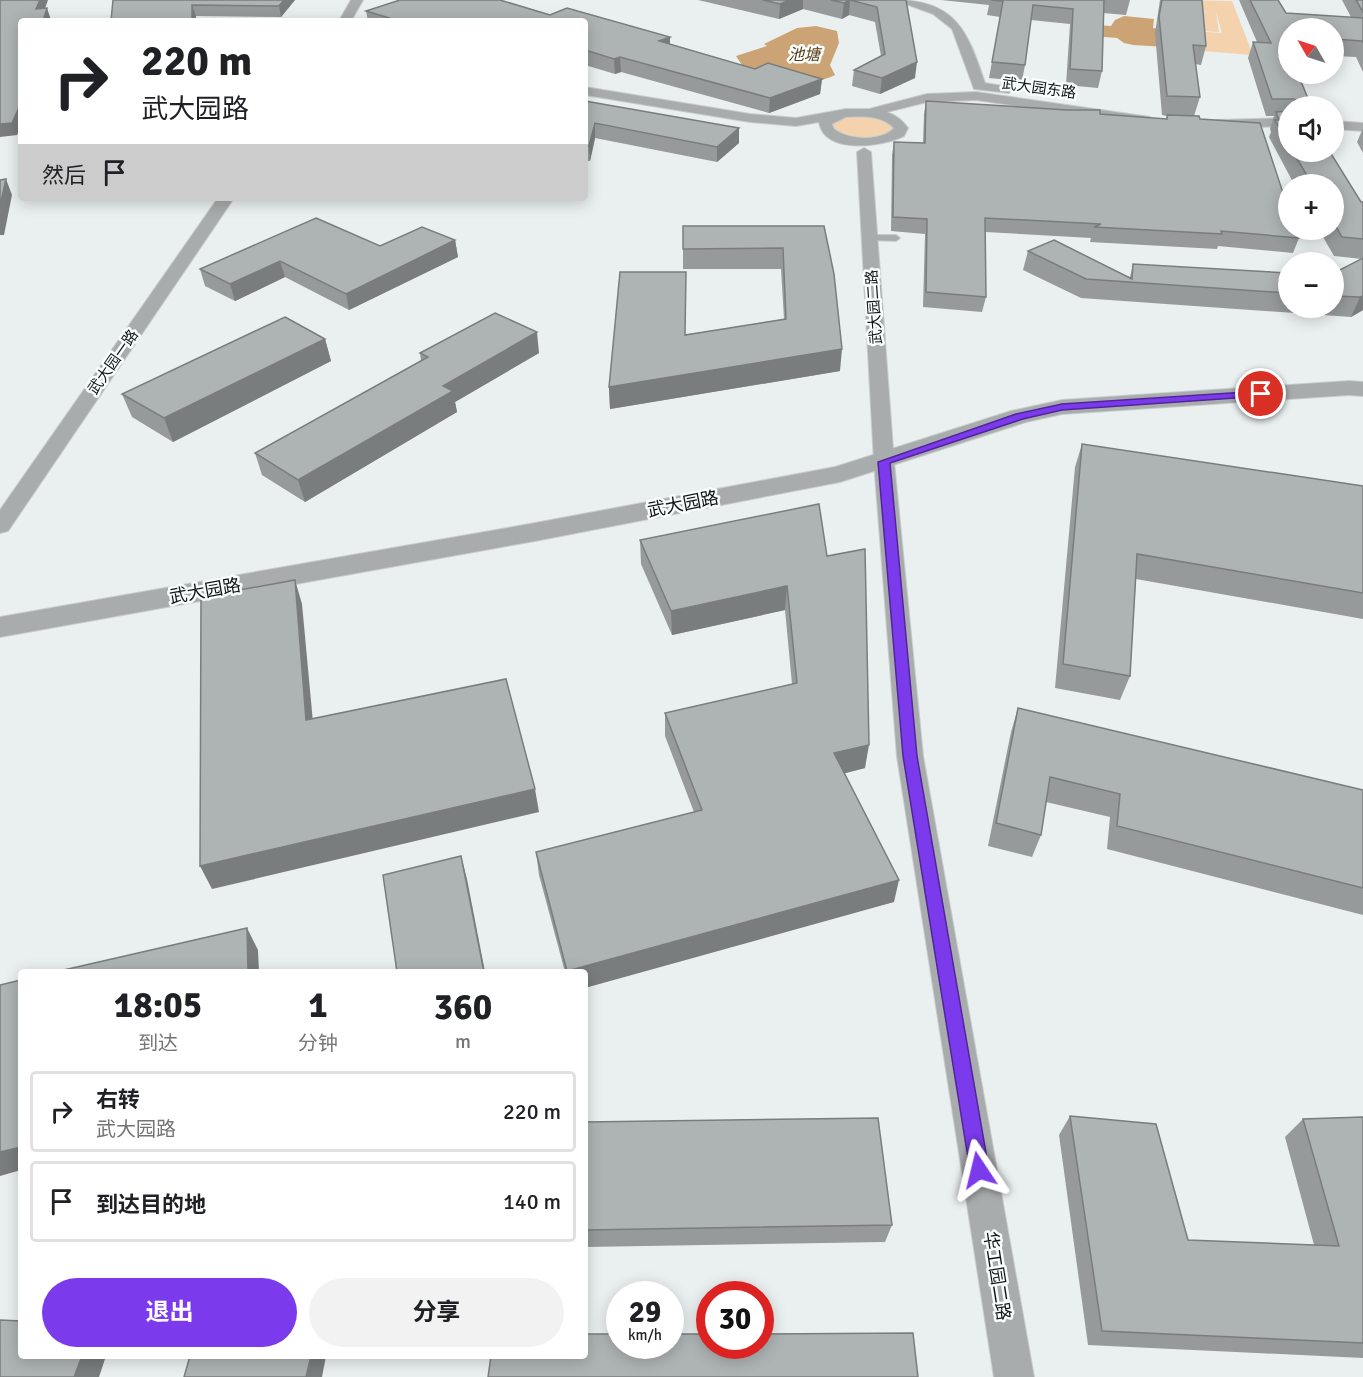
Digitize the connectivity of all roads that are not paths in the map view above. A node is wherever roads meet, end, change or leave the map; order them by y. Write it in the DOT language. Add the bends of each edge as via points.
graph roads {
  1 [pos="357,0"];
  2 [pos="901,0"];
  3 [pos="347,18"];
  4 [pos="588,91"];
  5 [pos="894,108"];
  6 [pos="869,113"];
  7 [pos="836,115"];
  8 [pos="796,122"];
  9 [pos="1278,122"];
  10 [pos="898,123"];
  11 [pos="1205,124"];
  12 [pos="1344,126"];
  13 [pos="1363,127"];
  14 [pos="829,133"];
  15 [pos="848,140"];
  16 [pos="885,140"];
  17 [pos="864,152"];
  18 [pos="224,201"];
  19 [pos="869,237"];
  20 [pos="896,238"];
  21 [pos="1363,389"];
  22 [pos="884,462"];
  23 [pos="0,526"];
  24 [pos="0,627"];
  25 [pos="1014,1377"];
  1 -- 3 [label="street"];
  2 -- 5 [label="street, 武大园东路" via="928,6 954,22 979,86 1147,110 1155,121 976,96 927,98"];
  4 -- 8 [label="street"];
  5 -- 6 [label="street, 武大园东路"];
  5 -- 10 [label="street"];
  6 -- 7 [label="street"];
  6 -- 10 [label="street"];
  7 -- 8 [label="street"];
  7 -- 14 [label="street" via="825,123"];
  8 -- 14 [label="street"];
  9 -- 11 [label="street"];
  10 -- 16 [label="street" via="899,133"];
  12 -- 13 [label="street"];
  14 -- 15 [label="street"];
  15 -- 16 [label="street"];
  15 -- 17 [label="street"];
  16 -- 17 [label="street"];
  17 -- 19 [label="street, 武大园二路"];
  18 -- 23 [label="street, 武大园一路"];
  19 -- 20 [label="lane"];
  19 -- 22 [label="street, 武大园二路"];
  21 -- 22 [label="street, 武大园路" via="1062,407 1020,416"];
  22 -- 24 [label="street, 武大园路" via="840,474 535,532"];
  22 -- 25 [label="street, 华工园二路" via="910,756"];
}
